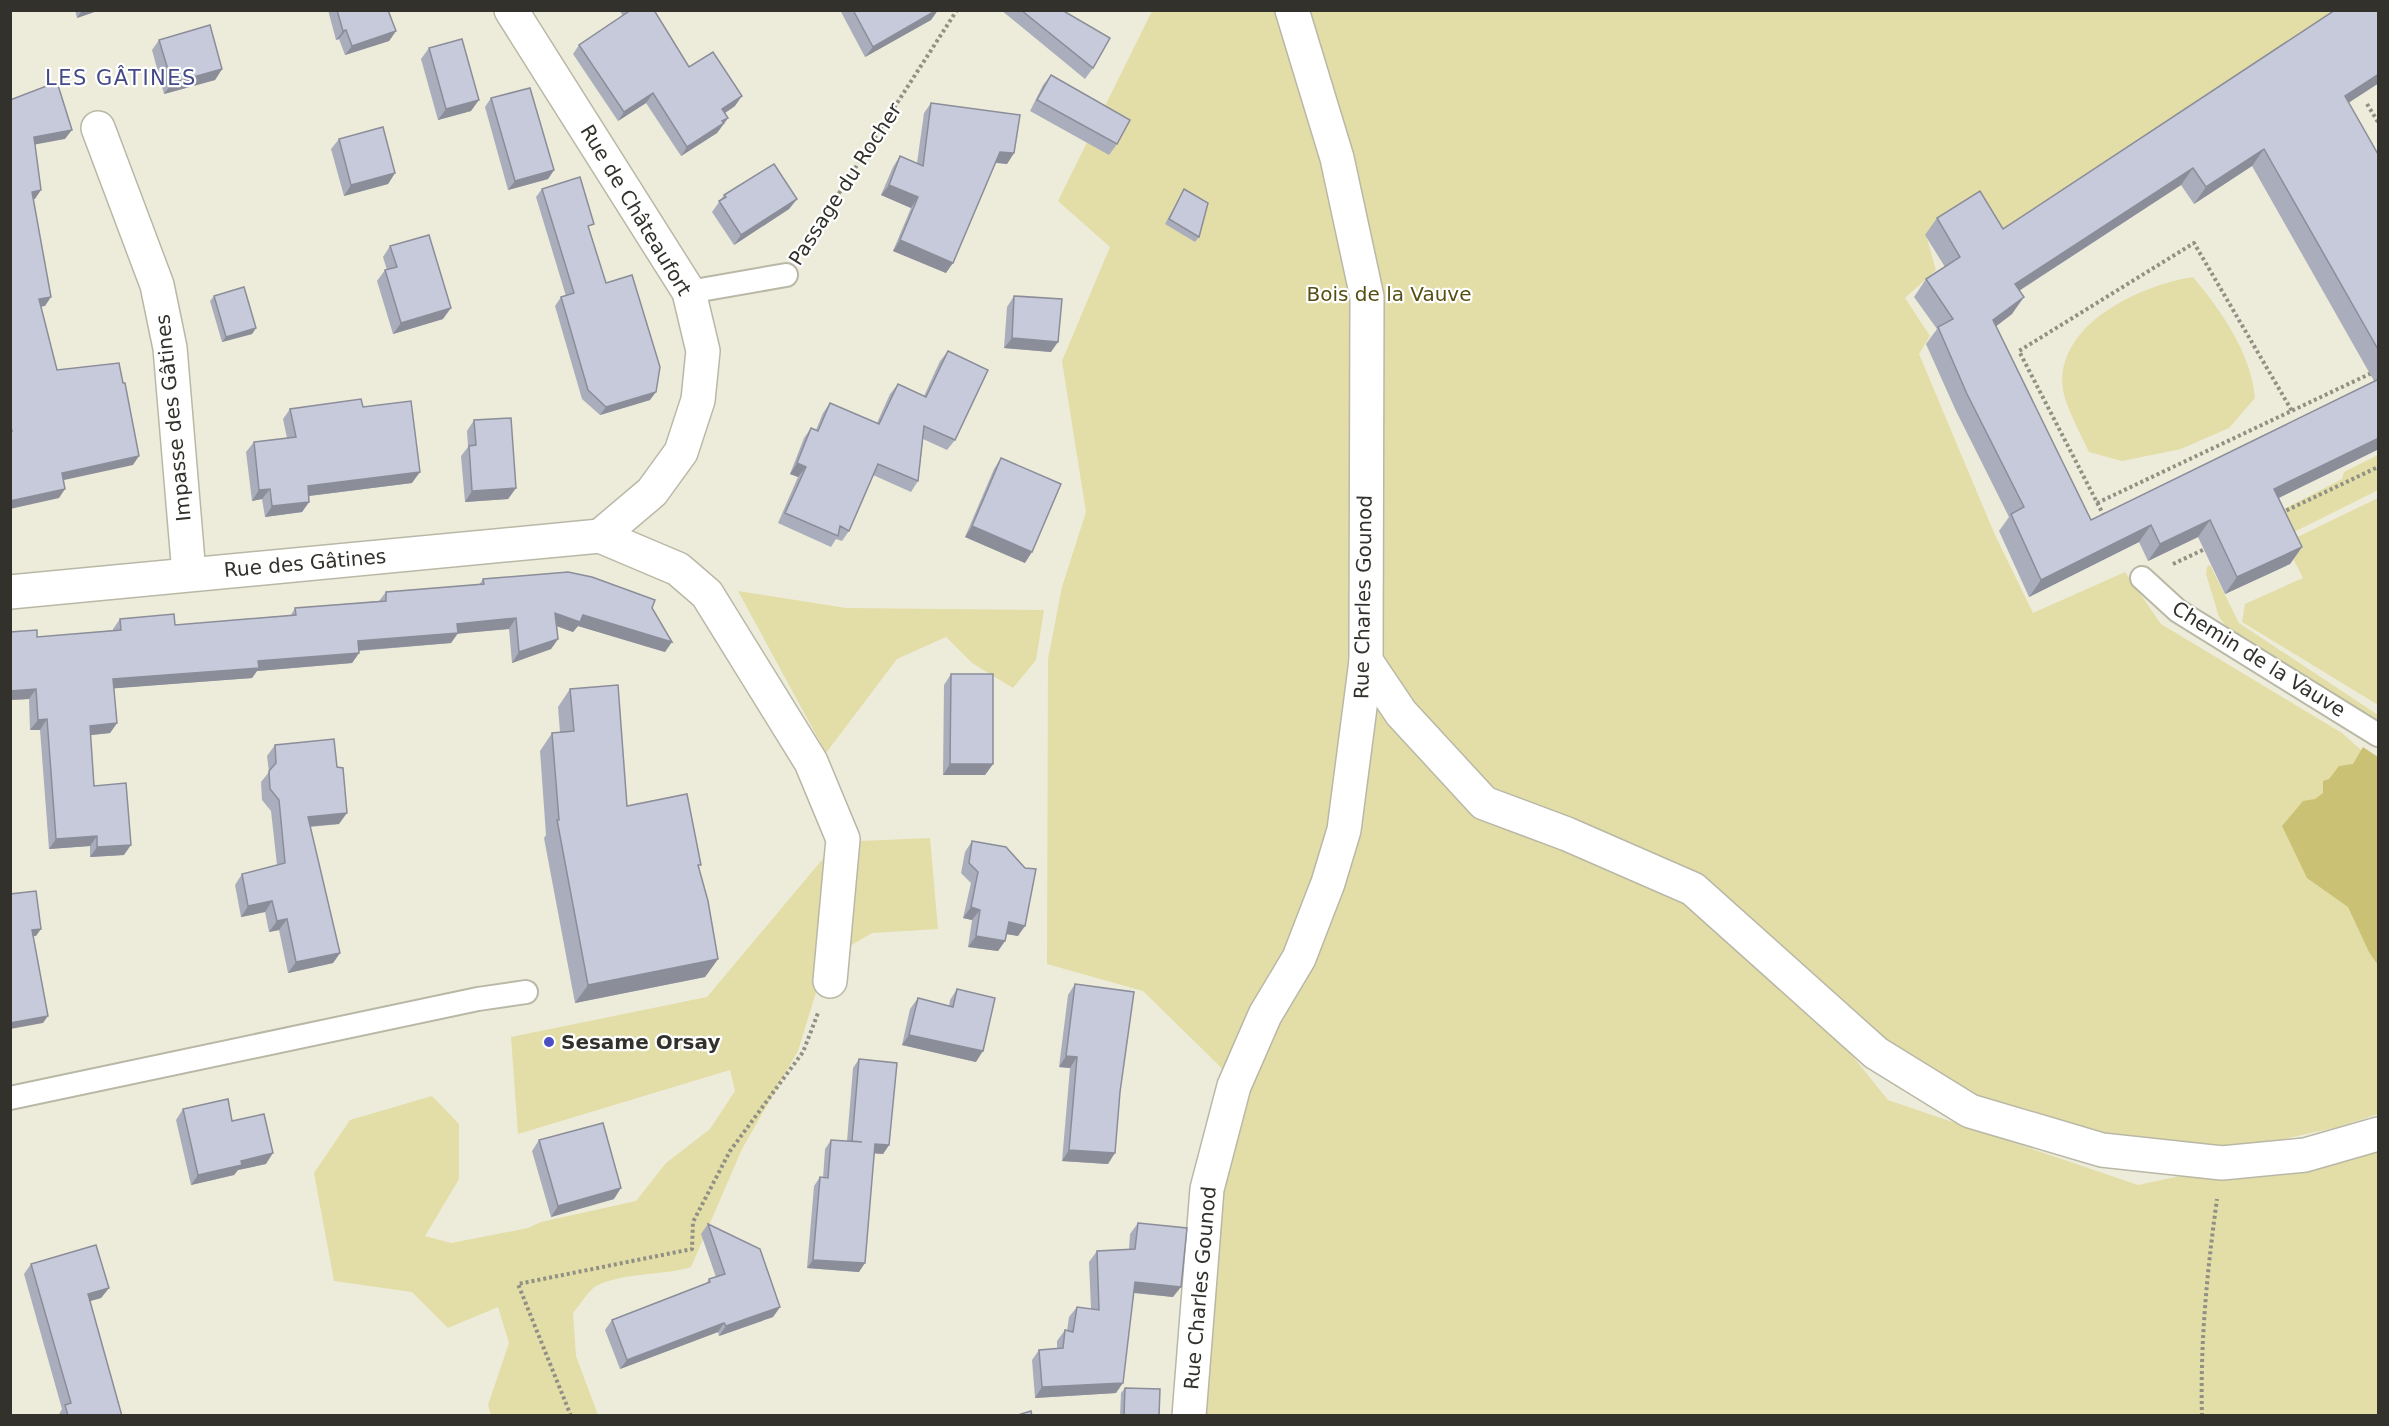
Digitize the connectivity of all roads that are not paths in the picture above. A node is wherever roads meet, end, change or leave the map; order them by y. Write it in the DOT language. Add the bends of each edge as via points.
graph roads {
  1 [pos="511,10"];
  2 [pos="1292,10"];
  3 [pos="98,128"];
  4 [pos="786,275"];
  5 [pos="689,292"];
  6 [pos="600,536"];
  7 [pos="189,574"];
  8 [pos="2142,578"];
  9 [pos="10,592"];
  10 [pos="1366,661"];
  11 [pos="2379,735"];
  12 [pos="830,981"];
  13 [pos="526,992"];
  14 [pos="10,1098"];
  15 [pos="2379,1134"];
  16 [pos="1188,1416"];
  1 -- 5 [label="street, Rue de Châteaufort"];
  2 -- 10 [label="street, Rue Charles Gounod" via="1337,158 1367,297"];
  3 -- 7 [label="street, Impasse des Gâtines" via="157,285 170,348"];
  4 -- 5 [label="lane, Passage du Rocher"];
  5 -- 6 [label="street, Rue de Châteaufort" via="703,351 698,400 681,452 652,492"];
  6 -- 7 [label="street, Rue des Gâtines"];
  6 -- 12 [label="street" via="678,569 707,594 812,762 843,839"];
  7 -- 9 [label="street, Rue des Gâtines"];
  8 -- 11 [label="lane, Chemin de la Vauve" via="2178,611"];
  10 -- 15 [label="street" via="1401,713 1484,803 1693,889 1876,1053 1970,1111 2102,1150 2222,1163 2305,1155"];
  10 -- 16 [label="street, Rue Charles Gounod" via="1344,831 1299,958 1265,1016 1234,1086 1207,1189"];
  13 -- 14 [label="lane"];
}
